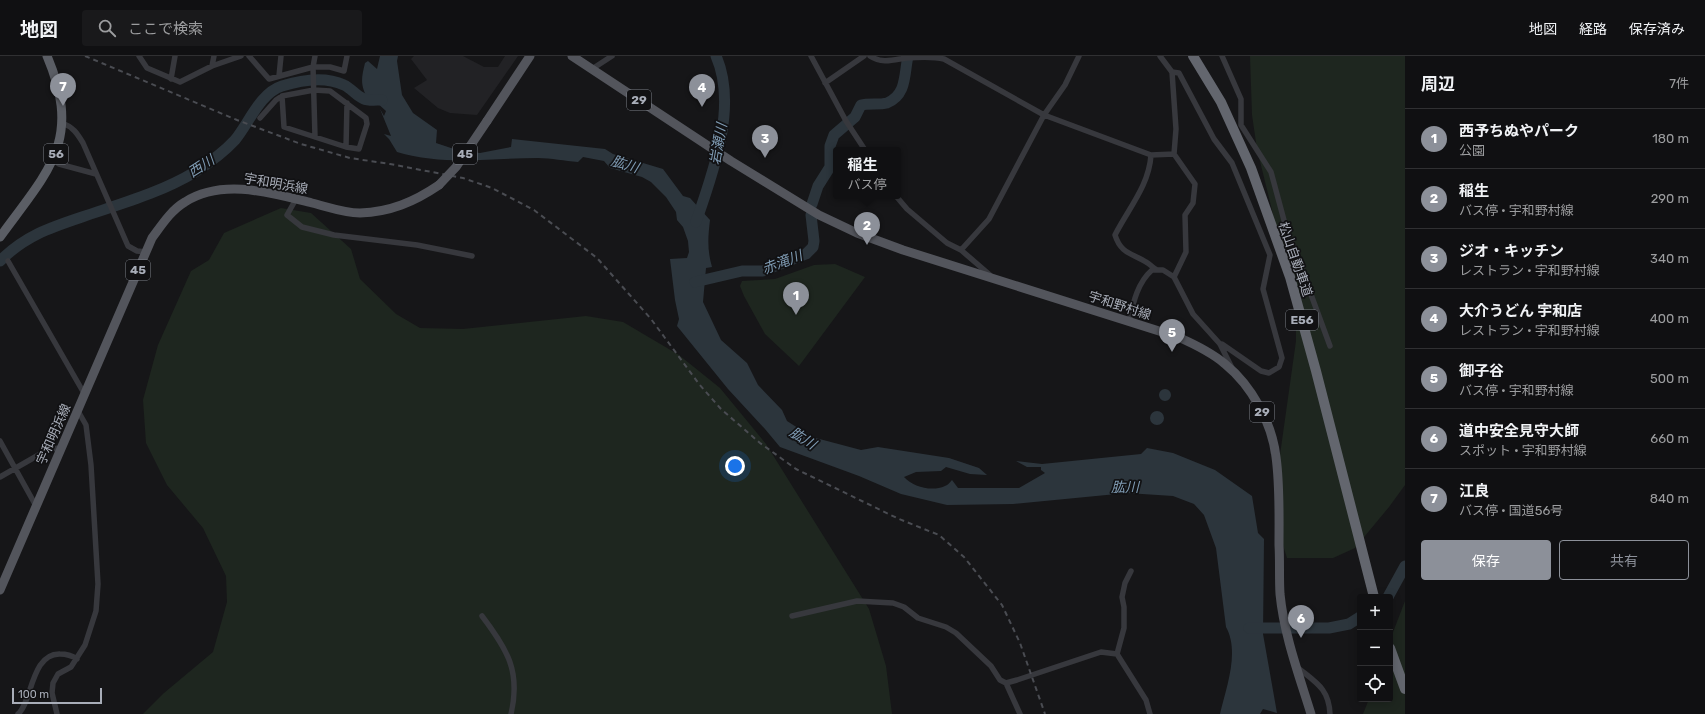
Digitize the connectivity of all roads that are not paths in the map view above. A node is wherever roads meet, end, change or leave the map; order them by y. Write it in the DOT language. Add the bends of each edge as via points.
graph roads {
  1 [pos="47,56"];
  2 [pos="139,56"];
  3 [pos="175,56"];
  4 [pos="214,56"];
  5 [pos="241,56"];
  6 [pos="249,56"];
  7 [pos="281,56"];
  8 [pos="315,56"];
  9 [pos="347,56"];
  10 [pos="530,56"];
  11 [pos="572,56"];
  12 [pos="612,56"];
  13 [pos="811,56"];
  14 [pos="864,56"];
  15 [pos="870,56"];
  16 [pos="1079,56"];
  17 [pos="1160,56"];
  18 [pos="1193,56"];
  19 [pos="1222,56"];
  20 [pos="878,58"];
  21 [pos="212,66"];
  22 [pos="313,67"];
  23 [pos="592,69"];
  24 [pos="1172,72"];
  25 [pos="278,76"];
  26 [pos="171,79"];
  27 [pos="825,83"];
  28 [pos="314,87"];
  29 [pos="282,96"];
  30 [pos="347,103"];
  31 [pos="1044,115"];
  32 [pos="260,118"];
  33 [pos="62,123"];
  34 [pos="315,138"];
  35 [pos="346,146"];
  36 [pos="863,147"];
  37 [pos="1174,154"];
  38 [pos="1151,155"];
  39 [pos="54,160"];
  40 [pos="96,174"];
  41 [pos="296,199"];
  42 [pos="899,199"];
  43 [pos="0,237"];
  44 [pos="961,250"];
  45 [pos="146,252"];
  46 [pos="472,256"];
  47 [pos="8,261"];
  48 [pos="1157,270"];
  49 [pos="1174,278"];
  50 [pos="995,279"];
  51 [pos="1129,322"];
  52 [pos="1220,344"];
  53 [pos="1330,346"];
  54 [pos="1234,372"];
  55 [pos="85,395"];
  56 [pos="78,412"];
  57 [pos="0,441"];
  58 [pos="61,448"];
  59 [pos="16,469"];
  60 [pos="0,477"];
  61 [pos="36,506"];
  62 [pos="1131,570"];
  63 [pos="0,590"];
  64 [pos="1373,594"];
  65 [pos="482,616"];
  66 [pos="792,616"];
  67 [pos="1117,654"];
  68 [pos="1393,656"];
  69 [pos="77,659"];
  70 [pos="1297,667"];
  71 [pos="1006,683"];
  72 [pos="1405,689"];
  73 [pos="18,714"];
  74 [pos="57,714"];
  75 [pos="511,714"];
  76 [pos="1020,714"];
  77 [pos="1150,714"];
  78 [pos="1311,714"];
  79 [pos="1330,714"];
  1 -- 33 [label="highway, 56" via="61,103"];
  2 -- 26 [label="street" via="147,68"];
  3 -- 26 [label="street"];
  4 -- 21 [label="street"];
  5 -- 21 [label="street"];
  6 -- 25 [label="street" via="269,79"];
  7 -- 25 [label="street"];
  8 -- 22 [label="street"];
  9 -- 22 [label="street" via="344,71 330,66"];
  10 -- 41 [label="main road, 宇和明浜線 / 45, bridge" via="456,167 439,185 418,199 399,207 358,213"];
  11 -- 23 [label="main road, 29"];
  12 -- 23 [label="street"];
  13 -- 27 [label="street"];
  14 -- 27 [label="street"];
  15 -- 20 [label="street"];
  16 -- 31 [label="street" via="1065,85"];
  17 -- 24 [label="street"];
  18 -- 64 [label="highway, 松山自動車道 / E56" via="1221,102 1250,168 1290,277"];
  19 -- 53 [label="street" via="1241,99 1241,125 1271,172 1285,224"];
  20 -- 31 [label="street" via="893,61 913,57 944,59"];
  21 -- 26 [label="street" via="180,82"];
  22 -- 25 [label="street"];
  22 -- 28 [label="street"];
  23 -- 50 [label="main road, 宇和野村線 / 29" via="731,161 819,215 903,250"];
  24 -- 37 [label="street" via="1176,129"];
  24 -- 52 [label="street" via="1179,73 1214,140 1232,163 1270,255 1263,289 1282,358 1279,367 1269,373 1261,371"];
  27 -- 36 [label="street"];
  28 -- 29 [label="street"];
  28 -- 30 [label="street" via="330,91"];
  28 -- 34 [label="street"];
  29 -- 32 [label="street"];
  29 -- 34 [label="street" via="284,127"];
  30 -- 35 [label="street"];
  30 -- 35 [label="street" via="366,118 367,124 359,149"];
  31 -- 38 [label="street"];
  31 -- 44 [label="street" via="989,219"];
  33 -- 39 [label="highway, 56" via="60,142"];
  33 -- 40 [label="street" via="75,130"];
  34 -- 35 [label="street"];
  37 -- 38 [label="street"];
  37 -- 49 [label="street" via="1195,184 1193,203 1185,215 1186,252"];
  38 -- 48 [label="street" via="1150,169 1143,186 1115,235 1118,244 1127,253 1147,262"];
  39 -- 40 [label="street" via="59,164"];
  39 -- 43 [label="highway, 56"];
  40 -- 45 [label="street" via="128,246"];
  41 -- 45 [label="main road, 宇和明浜線 / 45" via="250,189 207,192 184,202 152,238"];
  41 -- 46 [label="street" via="287,215 302,228 334,236 417,245"];
  42 -- 44 [label="street" via="947,243"];
  44 -- 50 [label="street"];
  45 -- 55 [label="main road, 宇和明浜線 / 45"];
  47 -- 55 [label="street"];
  48 -- 49 [label="street" via="1163,270"];
  48 -- 51 [label="street" via="1152,270 1144,280 1132,305"];
  49 -- 52 [label="street" via="1193,314"];
  50 -- 51 [label="main road, 宇和野村線 / 29"];
  51 -- 54 [label="main road, 宇和野村線 / 29" via="1199,346"];
  52 -- 54 [label="street"];
  54 -- 70 [label="main road, 宇和野村線 / 29" via="1246,385 1262,412 1276,457 1279,485 1280,592 1282,611"];
  55 -- 56 [label="main road, 宇和明浜線 / 45"];
  56 -- 58 [label="main road, 宇和明浜線 / 45"];
  56 -- 69 [label="street" via="86,425 88,438 98,584 94,618 85,645"];
  57 -- 59 [label="street"];
  58 -- 59 [label="street" via="49,449"];
  58 -- 61 [label="main road, 宇和明浜線 / 45"];
  59 -- 60 [label="street"];
  59 -- 61 [label="street"];
  61 -- 63 [label="main road, 宇和明浜線 / 45"];
  62 -- 67 [label="street" via="1122,597 1124,628"];
  65 -- 75 [label="street" via="506,653 512,668 515,683"];
  66 -- 71 [label="street" via="857,601 893,603 904,607 918,618 956,632 991,666 1000,680"];
  67 -- 71 [label="street" via="1101,652"];
  67 -- 77 [label="street" via="1146,700"];
  68 -- 72 [label="highway"];
  69 -- 73 [label="street" via="71,654 54,654 45,660 32,679 25,705"];
  69 -- 74 [label="street" via="71,667 58,674 54,683 52,693"];
  70 -- 78 [label="main road, 宇和野村線 / 29"];
  70 -- 79 [label="street" via="1324,690"];
  71 -- 76 [label="street"];
}
